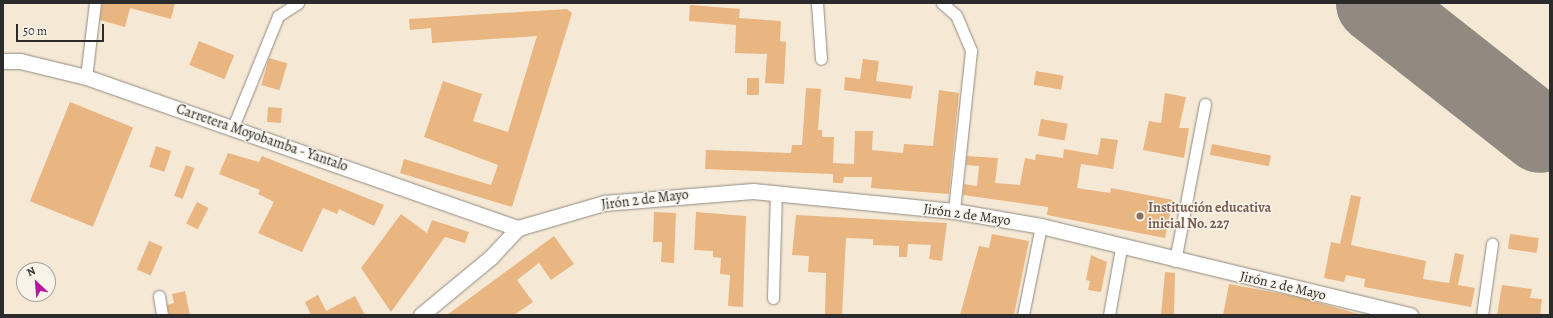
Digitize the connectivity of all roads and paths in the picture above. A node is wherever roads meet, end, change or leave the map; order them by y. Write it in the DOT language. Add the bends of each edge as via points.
graph roads {
  1 [pos="95,3"];
  2 [pos="298,3"];
  3 [pos="817,3"];
  4 [pos="942,3"];
  5 [pos="821,59"];
  6 [pos="3,61"];
  7 [pos="86,77"];
  8 [pos="1205,104"];
  9 [pos="233,127"];
  10 [pos="776,193"];
  11 [pos="954,211"];
  12 [pos="1041,226"];
  13 [pos="518,228"];
  14 [pos="1492,244"];
  15 [pos="1121,248"];
  16 [pos="1175,261"];
  17 [pos="159,296"];
  18 [pos="773,298"];
  19 [pos="162,315"];
  20 [pos="421,315"];
  21 [pos="1023,315"];
  22 [pos="1109,315"];
  23 [pos="1410,315"];
  24 [pos="1482,315"];
  1 -- 7 [label="street"];
  2 -- 9 [label="street" via="278,16"];
  3 -- 5 [label="street"];
  4 -- 11 [label="street" via="956,15 971,51"];
  6 -- 7 [label="main road, Carretera Moyobamba - Yantalo" via="20,61"];
  7 -- 9 [label="main road, Carretera Moyobamba - Yantalo"];
  8 -- 16 [label="street"];
  9 -- 13 [label="main road, Carretera Moyobamba - Yantalo"];
  10 -- 11 [label="main road, Jirón 2 de Mayo"];
  10 -- 13 [label="main road, Jirón 2 de Mayo" via="706,192 604,203"];
  10 -- 18 [label="street"];
  11 -- 12 [label="main road, Jirón 2 de Mayo"];
  12 -- 15 [label="main road, Jirón 2 de Mayo"];
  12 -- 21 [label="street"];
  13 -- 20 [label="main road" via="491,257"];
  14 -- 24 [label="street"];
  15 -- 16 [label="main road, Jirón 2 de Mayo"];
  15 -- 22 [label="street"];
  16 -- 23 [label="main road, Jirón 2 de Mayo"];
  17 -- 19 [label="street"];
}
